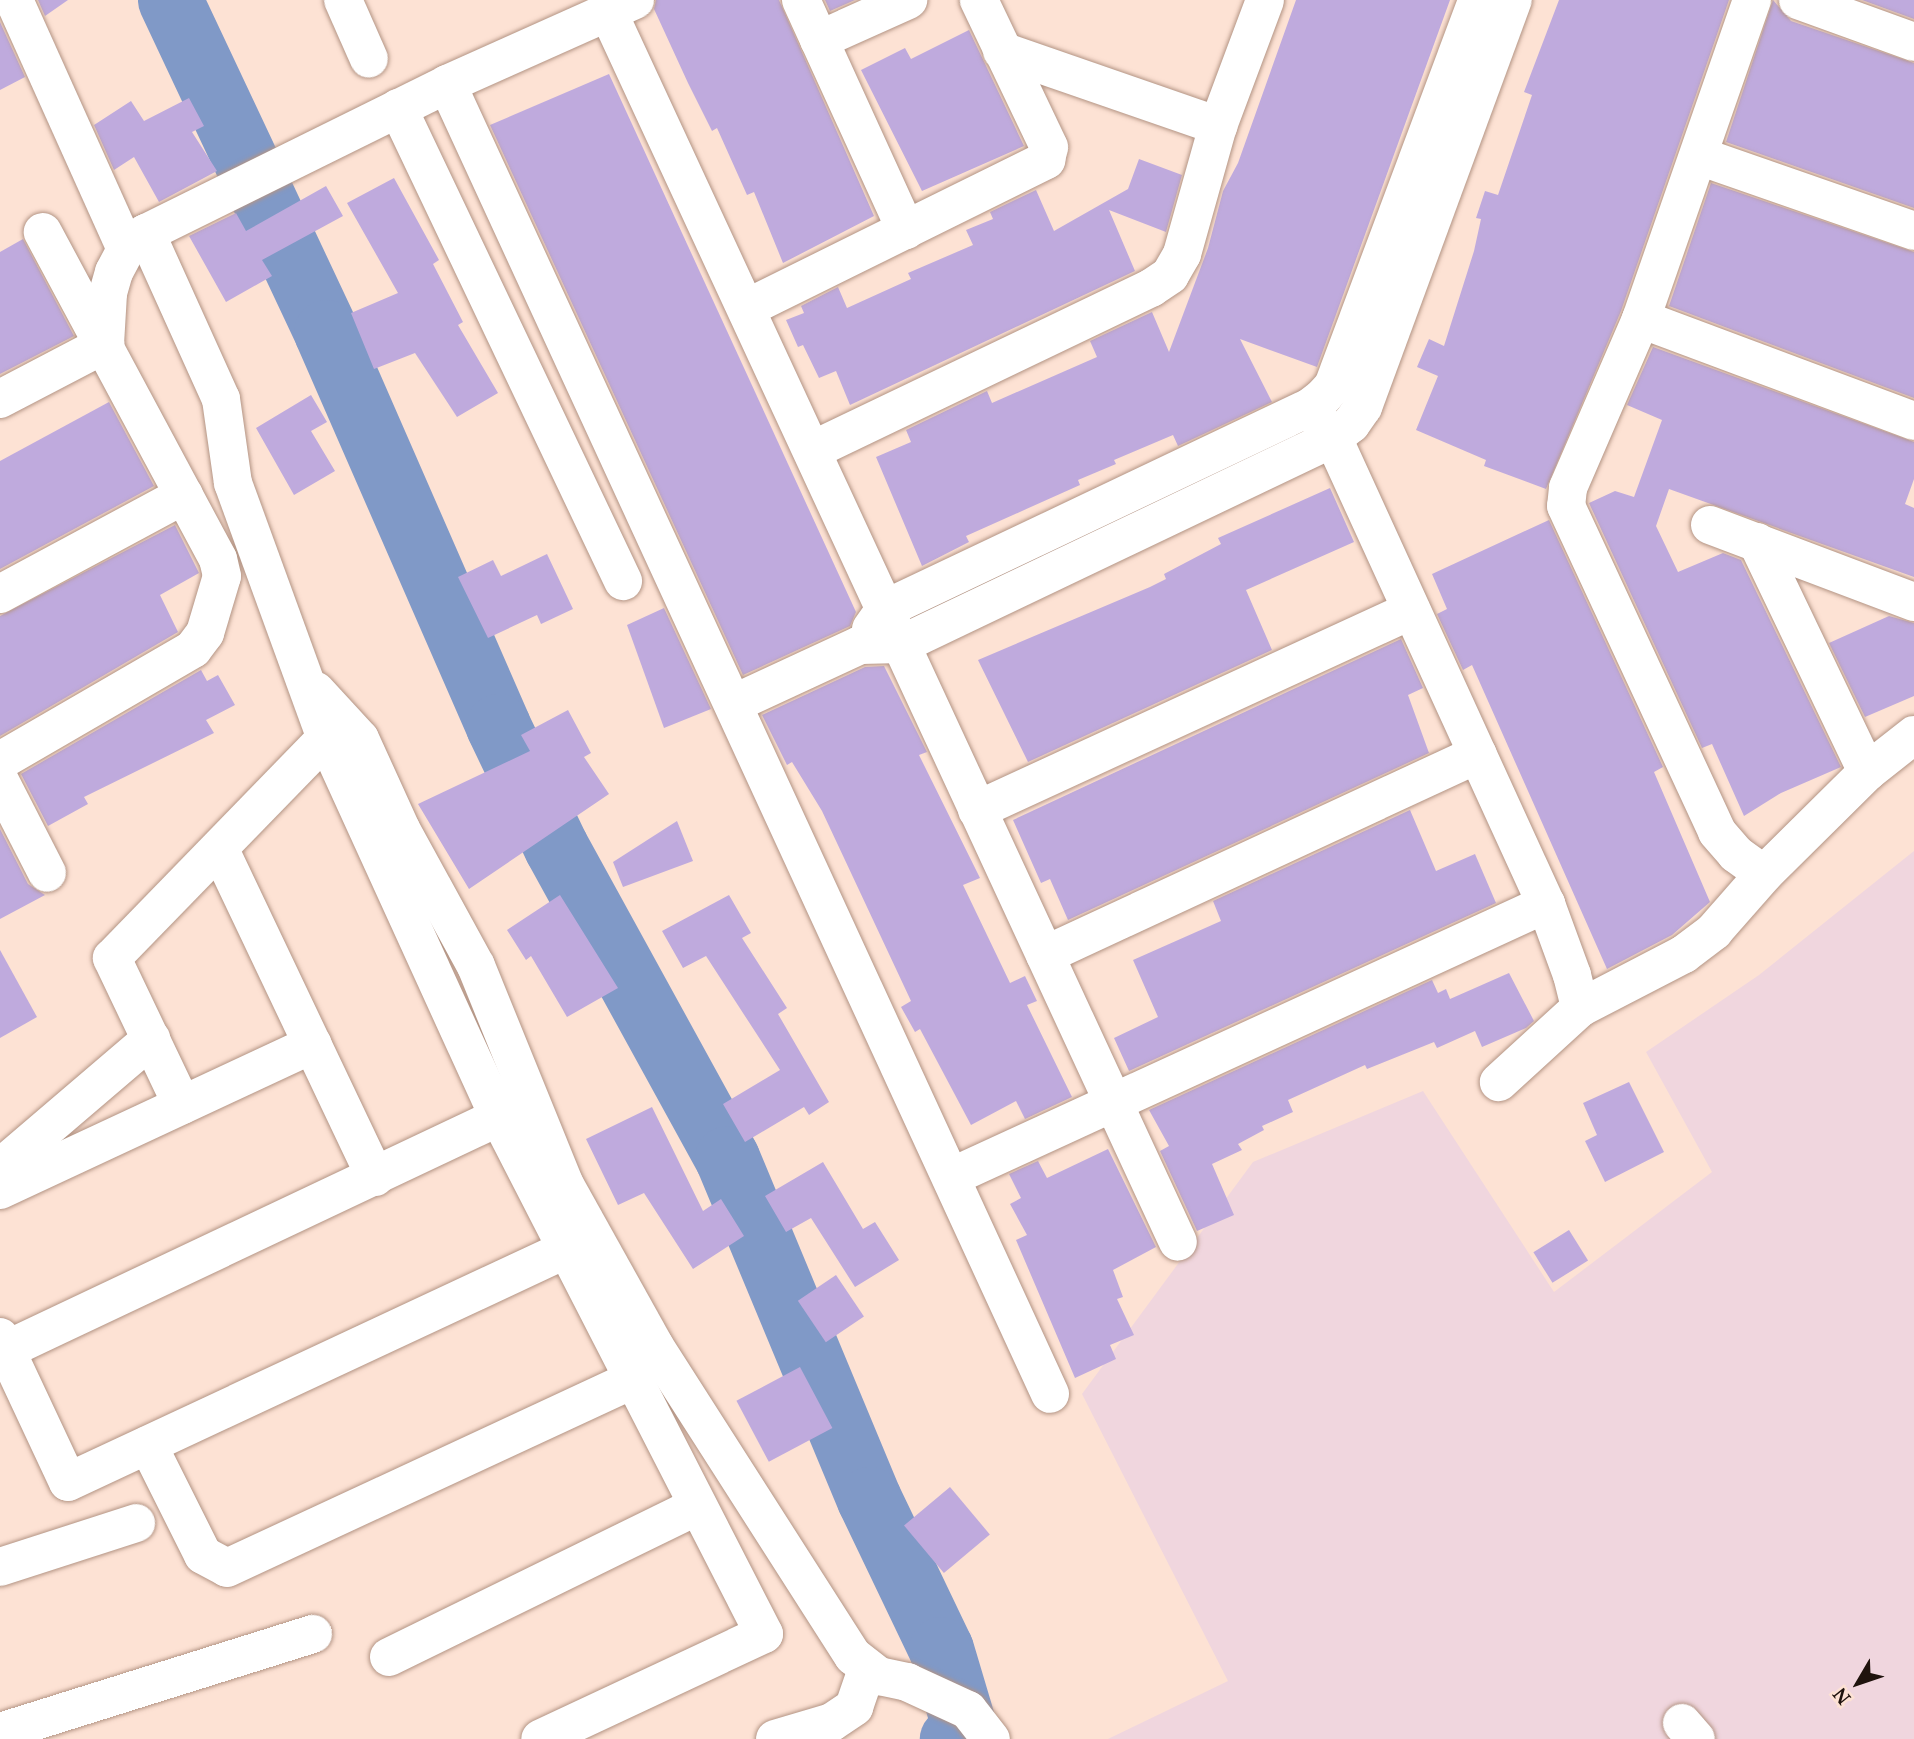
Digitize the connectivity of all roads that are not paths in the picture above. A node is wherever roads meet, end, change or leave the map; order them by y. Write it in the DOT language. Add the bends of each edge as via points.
graph roads {
  1 [pos="14,0"];
  2 [pos="343,0"];
  3 [pos="800,0"];
  4 [pos="908,0"];
  5 [pos="979,0"];
  6 [pos="1265,0"];
  7 [pos="1477,0"];
  8 [pos="1513,0"];
  9 [pos="1752,0"];
  10 [pos="1798,0"];
  11 [pos="622,7"];
  12 [pos="819,40"];
  13 [pos="1914,42"];
  14 [pos="1002,51"];
  15 [pos="369,59"];
  16 [pos="447,84"];
  17 [pos="398,108"];
  18 [pos="1218,126"];
  19 [pos="1699,156"];
  20 [pos="906,230"];
  21 [pos="1914,231"];
  22 [pos="43,232"];
  23 [pos="136,241"];
  24 [pos="747,308"];
  25 [pos="1641,319"];
  26 [pos="105,344"];
  27 [pos="0,399"];
  28 [pos="1309,408"];
  29 [pos="1914,421"];
  30 [pos="1334,438"];
  31 [pos="813,450"];
  32 [pos="184,495"];
  33 [pos="1710,525"];
  34 [pos="1757,542"];
  35 [pos="623,581"];
  36 [pos="0,594"];
  37 [pos="1914,602"];
  38 [pos="885,609"];
  39 [pos="1411,610"];
  40 [pos="902,644"];
  41 [pos="860,645"];
  42 [pos="309,685"];
  43 [pos="734,703"];
  44 [pos="1914,735"];
  45 [pos="326,738"];
  46 [pos="1478,754"];
  47 [pos="0,761"];
  48 [pos="1867,772"];
  49 [pos="0,781"];
  50 [pos="977,810"];
  51 [pos="220,850"];
  52 [pos="47,873"];
  53 [pos="1764,874"];
  54 [pos="1546,904"];
  55 [pos="1045,955"];
  56 [pos="1580,1008"];
  57 [pos="151,1039"];
  58 [pos="313,1044"];
  59 [pos="1499,1082"];
  60 [pos="1113,1102"];
  61 [pos="182,1105"];
  62 [pos="499,1117"];
  63 [pos="0,1168"];
  64 [pos="375,1177"];
  65 [pos="951,1177"];
  66 [pos="0,1190"];
  67 [pos="1178,1242"];
  68 [pos="567,1249"];
  69 [pos="3,1343"];
  70 [pos="632,1380"];
  71 [pos="1050,1394"];
  72 [pos="148,1445"];
  73 [pos="697,1507"];
  74 [pos="136,1523"];
  75 [pos="0,1567"];
  76 [pos="313,1634"];
  77 [pos="389,1657"];
  78 [pos="867,1670"];
  79 [pos="980,1724"];
  80 [pos="0,1732"];
  81 [pos="540,1739"];
  82 [pos="775,1739"];
  1 -- 23 [label="street"];
  2 -- 15 [label="street"];
  3 -- 12 [label="street"];
  4 -- 12 [label="street"];
  5 -- 14 [label="street"];
  6 -- 18 [label="street"];
  7 -- 28 [label="street" via="1332,386"];
  8 -- 30 [label="street" via="1363,407"];
  9 -- 19 [label="street"];
  10 -- 13 [label="street"];
  11 -- 16 [label="street"];
  11 -- 24 [label="street"];
  12 -- 20 [label="street"];
  14 -- 18 [label="street"];
  14 -- 20 [label="street" via="1049,148 1046,160"];
  16 -- 17 [label="street"];
  16 -- 43 [label="street"];
  17 -- 23 [label="street"];
  17 -- 35 [label="street"];
  18 -- 31 [label="street" via="1182,254 1170,275"];
  19 -- 21 [label="street"];
  19 -- 25 [label="street"];
  20 -- 24 [label="street"];
  22 -- 26 [label="street"];
  23 -- 26 [label="street" via="108,293"];
  23 -- 42 [label="street" via="221,399 233,483"];
  24 -- 31 [label="street"];
  25 -- 29 [label="street"];
  25 -- 53 [label="street" via="1568,488 1566,506 1717,832"];
  26 -- 27 [label="street"];
  26 -- 32 [label="street"];
  28 -- 30 [label="street"];
  28 -- 38 [label="street"];
  30 -- 39 [label="street"];
  30 -- 40 [label="street"];
  31 -- 38 [label="street"];
  32 -- 36 [label="street"];
  32 -- 47 [label="street" via="218,559 222,576 205,633 193,649"];
  33 -- 34 [label="street"];
  34 -- 37 [label="street"];
  34 -- 48 [label="street"];
  38 -- 40 [label="street"];
  38 -- 41 [label="street"];
  39 -- 46 [label="street"];
  39 -- 50 [label="street"];
  40 -- 41 [label="street"];
  40 -- 50 [label="street"];
  41 -- 43 [label="street"];
  42 -- 45 [label="street"];
  42 -- 78 [label="street" via="360,739 401,829 501,1018 564,1183 654,1345 853,1656"];
  43 -- 65 [label="street"];
  44 -- 48 [label="street"];
  45 -- 51 [label="street"];
  45 -- 62 [label="street"];
  46 -- 54 [label="street"];
  46 -- 55 [label="street"];
  48 -- 53 [label="street"];
  49 -- 52 [label="street"];
  50 -- 55 [label="street"];
  51 -- 57 [label="street" via="113,958"];
  51 -- 58 [label="street"];
  53 -- 56 [label="street" via="1714,931 1684,954"];
  54 -- 56 [label="street"];
  54 -- 60 [label="street"];
  55 -- 60 [label="street"];
  56 -- 59 [label="street"];
  57 -- 61 [label="street"];
  57 -- 63 [label="street"];
  58 -- 61 [label="street"];
  58 -- 64 [label="street"];
  60 -- 65 [label="street"];
  60 -- 67 [label="street"];
  61 -- 66 [label="street"];
  62 -- 64 [label="street"];
  62 -- 68 [label="street"];
  64 -- 69 [label="street"];
  65 -- 71 [label="street"];
  68 -- 70 [label="street"];
  68 -- 72 [label="street"];
  69 -- 72 [label="street" via="68,1482"];
  70 -- 72 [label="street" via="227,1568 203,1555"];
  70 -- 73 [label="street"];
  73 -- 77 [label="street"];
  73 -- 81 [label="street" via="764,1634"];
  74 -- 75 [label="street"];
  76 -- 80 [label="street"];
  78 -- 79 [label="street" via="907,1682"];
  78 -- 82 [label="street" via="854,1707 832,1722"];
}
